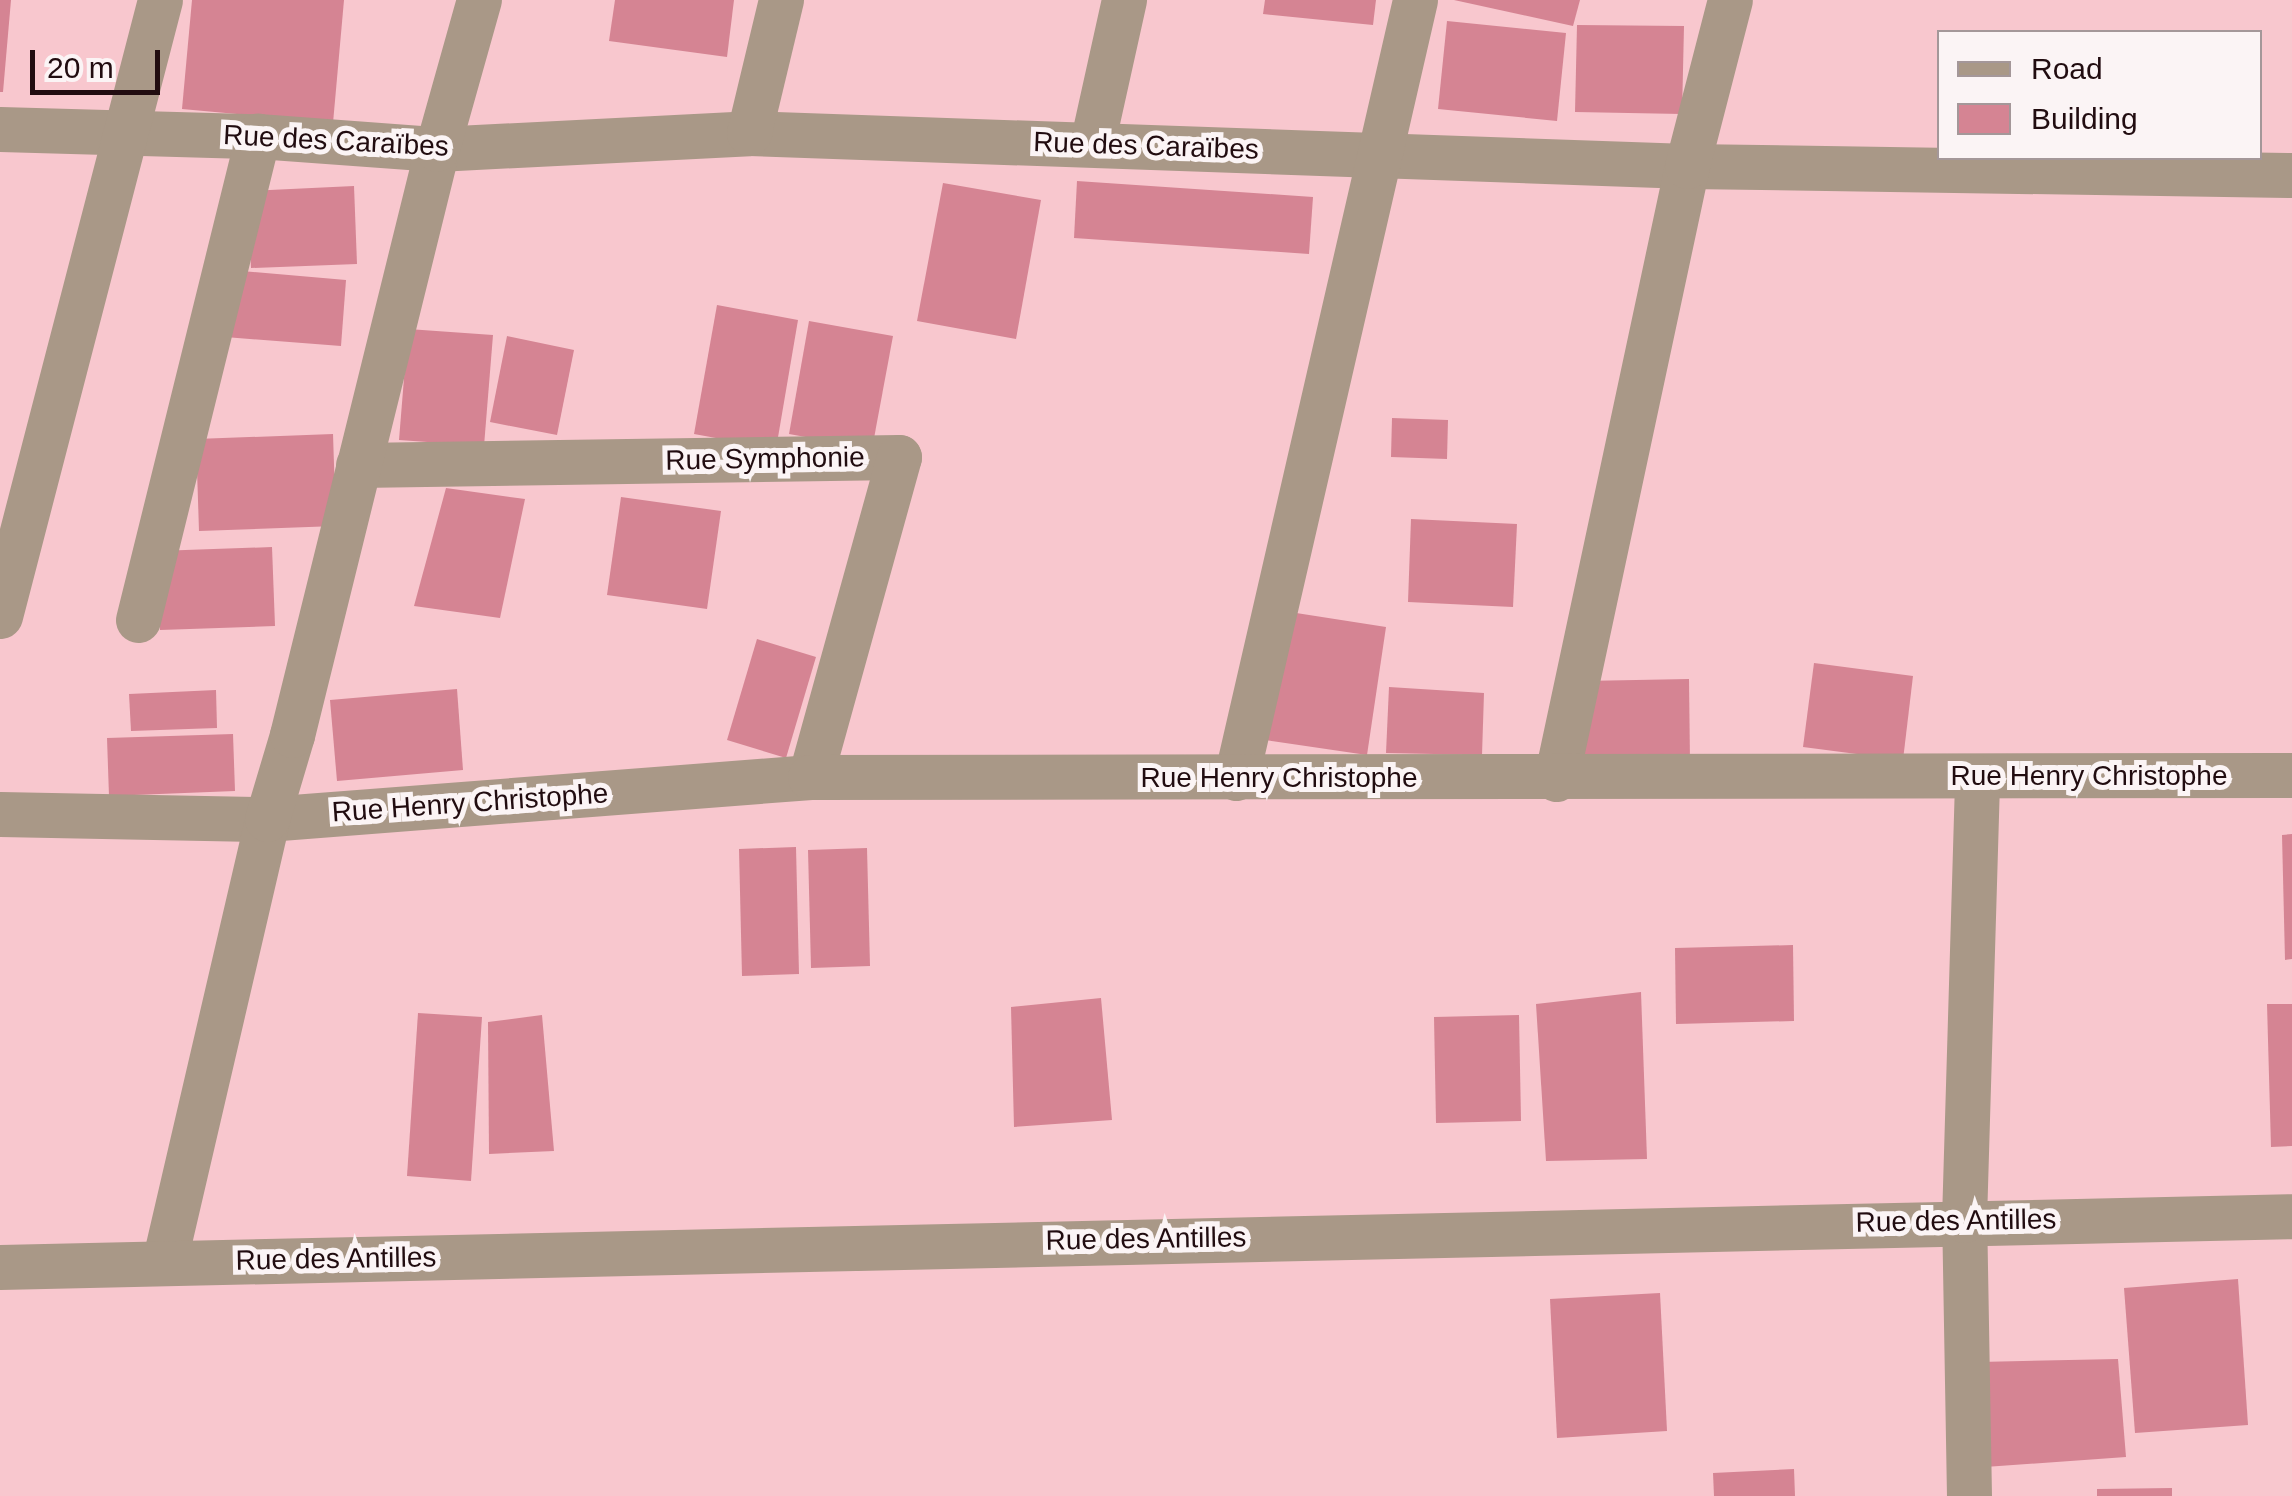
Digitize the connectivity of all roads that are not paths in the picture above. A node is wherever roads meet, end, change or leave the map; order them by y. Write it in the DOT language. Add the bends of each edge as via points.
graph roads {
  1 [pos="160,0"];
  2 [pos="479,0"];
  3 [pos="781,0"];
  4 [pos="1124,0"];
  5 [pos="1414,0"];
  6 [pos="1730,0"];
  7 [pos="0,128"];
  8 [pos="124,132"];
  9 [pos="749,133"];
  10 [pos="258,136"];
  11 [pos="1092,144"];
  12 [pos="437,149"];
  13 [pos="1377,154"];
  14 [pos="1687,166"];
  15 [pos="2292,176"];
  16 [pos="358,465"];
  17 [pos="0,616"];
  18 [pos="138,620"];
  19 [pos="2292,775"];
  20 [pos="1977,777"];
  21 [pos="810,778"];
  22 [pos="1236,778"];
  23 [pos="1556,779"];
  24 [pos="0,814"];
  25 [pos="267,819"];
  26 [pos="2292,1216"];
  27 [pos="1964,1220"];
  28 [pos="164,1263"];
  29 [pos="0,1266"];
  30 [pos="1970,1496"];
  1 -- 8 [label="street"];
  2 -- 12 [label="street"];
  3 -- 9 [label="street"];
  4 -- 11 [label="street"];
  5 -- 13 [label="street"];
  6 -- 14 [label="street"];
  7 -- 8 [label="street, Rue des Caraïbes"];
  8 -- 10 [label="street, Rue des Caraïbes"];
  8 -- 17 [label="street"];
  9 -- 11 [label="street, Rue des Caraïbes"];
  9 -- 12 [label="street, Rue des Caraïbes"];
  10 -- 12 [label="street, Rue des Caraïbes"];
  10 -- 18 [label="street"];
  11 -- 13 [label="street, Rue des Caraïbes"];
  12 -- 16 [label="street"];
  13 -- 14 [label="street, Rue des Caraïbes"];
  13 -- 22 [label="street"];
  14 -- 15 [label="street, Rue des Caraïbes"];
  14 -- 23 [label="street"];
  16 -- 21 [label="street, Rue Symphonie" via="899,457"];
  16 -- 25 [label="street"];
  19 -- 20 [label="street, Rue Henry Christophe"];
  20 -- 23 [label="street, Rue Henry Christophe"];
  20 -- 27 [label="street"];
  21 -- 22 [label="street, Rue Henry Christophe"];
  21 -- 25 [label="street, Rue Henry Christophe"];
  22 -- 23 [label="street, Rue Henry Christophe"];
  24 -- 25 [label="street, Rue Henry Christophe"];
  25 -- 28 [label="street"];
  26 -- 27 [label="street, Rue des Antilles"];
  27 -- 28 [label="street, Rue des Antilles"];
  27 -- 30 [label="street"];
  28 -- 29 [label="street, Rue des Antilles"];
}
